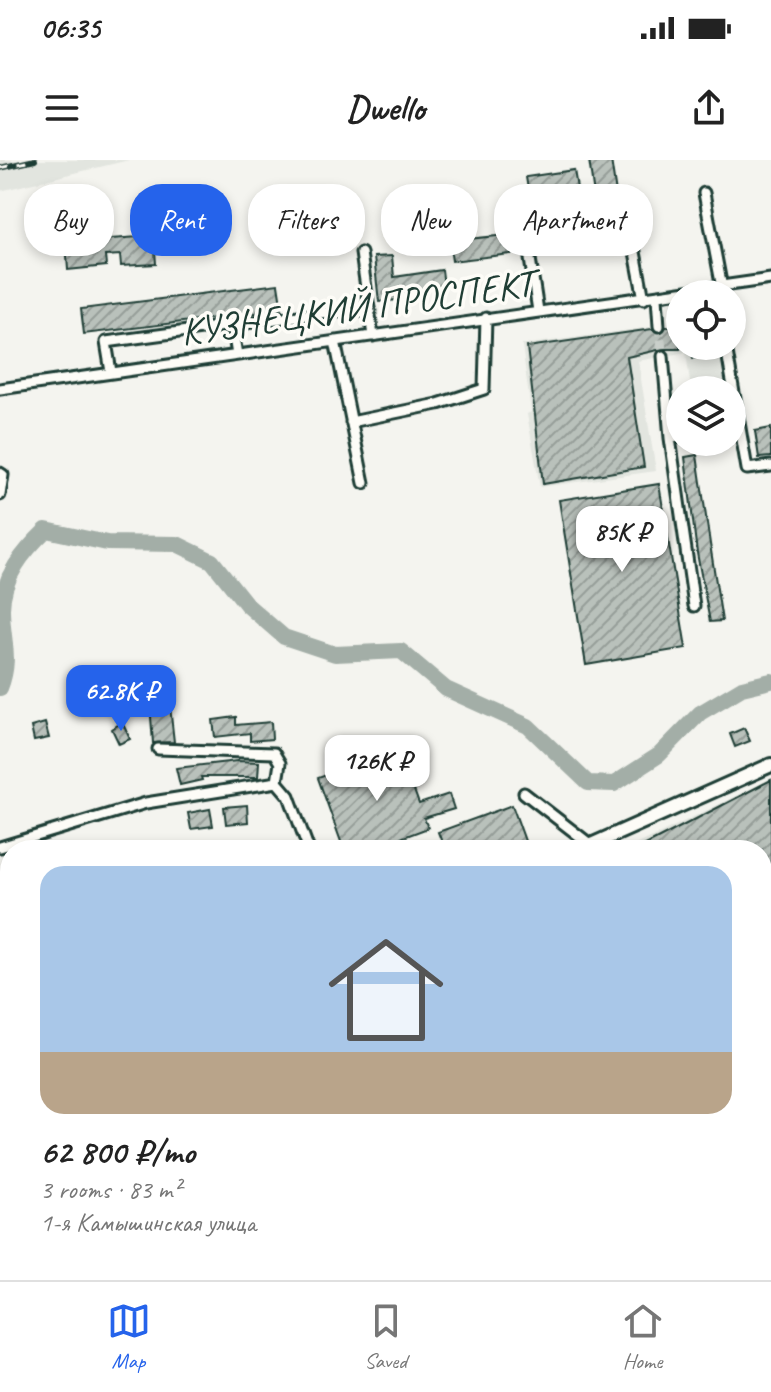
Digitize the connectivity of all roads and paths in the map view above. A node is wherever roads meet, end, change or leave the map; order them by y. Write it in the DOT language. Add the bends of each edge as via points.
graph roads {
  1 [pos="704,193"];
  2 [pos="361,256"];
  3 [pos="530,256"];
  4 [pos="636,256"];
  5 [pos="771,279"];
  6 [pos="717,280"];
  7 [pos="746,284"];
  8 [pos="666,296"];
  9 [pos="657,297"];
  10 [pos="644,299"];
  11 [pos="370,311"];
  12 [pos="538,311"];
  13 [pos="486,318"];
  14 [pos="232,325"];
  15 [pos="659,326"];
  16 [pos="373,336"];
  17 [pos="335,341"];
  18 [pos="237,355"];
  19 [pos="663,356"];
  20 [pos="111,372"];
  21 [pos="666,376"];
  22 [pos="0,389"];
  23 [pos="351,422"];
  24 [pos="677,456"];
  25 [pos="743,456"];
  26 [pos="771,466"];
  27 [pos="0,473"];
  28 [pos="364,483"];
  29 [pos="0,495"];
  30 [pos="694,606"];
  31 [pos="158,749"];
  32 [pos="771,765"];
  33 [pos="277,782"];
  34 [pos="524,793"];
  35 [pos="23,840"];
  36 [pos="305,840"];
  37 [pos="577,840"];
  38 [pos="601,840"];
  1 -- 6 [label="street"];
  2 -- 11 [label="street"];
  3 -- 12 [label="street"];
  4 -- 10 [label="street"];
  5 -- 7 [label="street, КУЗНЕЦКИЙ ПРОСПЕКТ"];
  8 -- 9 [label="street, КУЗНЕЦКИЙ ПРОСПЕКТ"];
  9 -- 10 [label="street, КУЗНЕЦКИЙ ПРОСПЕКТ"];
  9 -- 15 [label="street"];
  10 -- 12 [label="street, КУЗНЕЦКИЙ ПРОСПЕКТ"];
  11 -- 14 [label="street"];
  11 -- 16 [label="street"];
  12 -- 13 [label="street, КУЗНЕЦКИЙ ПРОСПЕКТ"];
  13 -- 16 [label="street, КУЗНЕЦКИЙ ПРОСПЕКТ"];
  13 -- 23 [label="street" via="484,389"];
  14 -- 18 [label="street"];
  14 -- 20 [label="street" via="106,342"];
  16 -- 17 [label="street, КУЗНЕЦКИЙ ПРОСПЕКТ"];
  17 -- 18 [label="street, КУЗНЕЦКИЙ ПРОСПЕКТ"];
  17 -- 23 [label="street"];
  18 -- 20 [label="street, КУЗНЕЦКИЙ ПРОСПЕКТ"];
  19 -- 21 [label="street"];
  20 -- 22 [label="street, КУЗНЕЦКИЙ ПРОСПЕКТ"];
  23 -- 28 [label="street"];
  24 -- 30 [label="street"];
  25 -- 26 [label="street" via="747,469"];
  27 -- 29 [label="street"];
  31 -- 33 [label="street" via="274,753 280,763"];
  32 -- 38 [label="main road"];
  33 -- 35 [label="street" via="146,803"];
  33 -- 36 [label="street" via="289,796"];
  34 -- 37 [label="street"];
}
